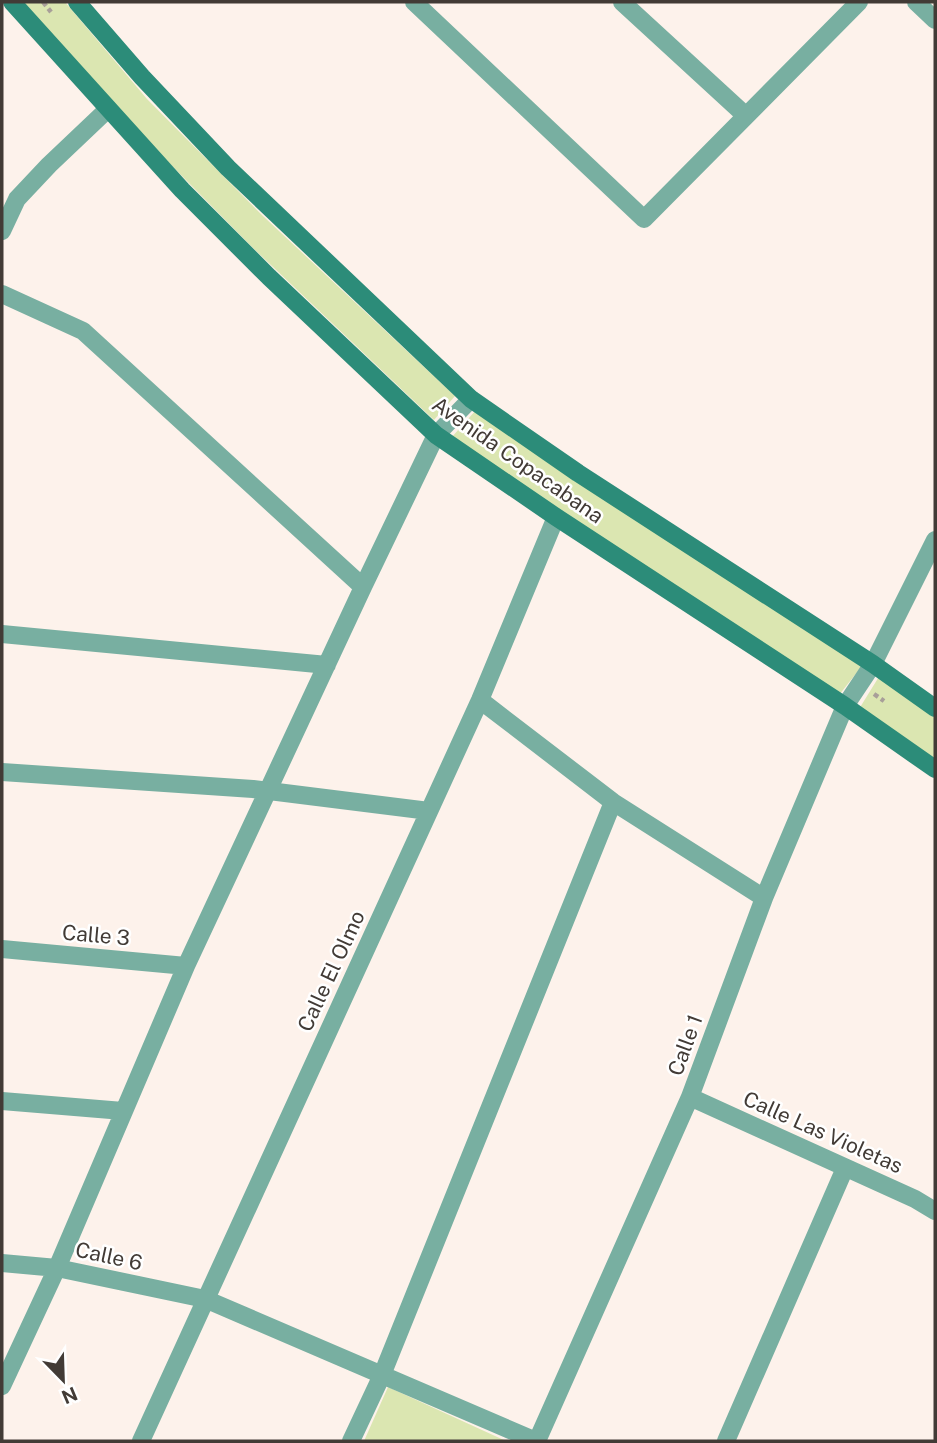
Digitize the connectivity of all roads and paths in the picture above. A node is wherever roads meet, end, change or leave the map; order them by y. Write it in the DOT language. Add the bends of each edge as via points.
graph roads {
  1 [pos="12,2"];
  2 [pos="77,2"];
  3 [pos="414,2"];
  4 [pos="622,2"];
  5 [pos="859,2"];
  6 [pos="916,2"];
  7 [pos="92,11"];
  8 [pos="935,20"];
  9 [pos="108,110"];
  10 [pos="745,115"];
  11 [pos="2,231"];
  12 [pos="2,294"];
  13 [pos="471,399"];
  14 [pos="436,435"];
  15 [pos="556,517"];
  16 [pos="935,540"];
  17 [pos="363,587"];
  18 [pos="2,634"];
  19 [pos="873,664"];
  20 [pos="327,665"];
  21 [pos="480,700"];
  22 [pos="845,706"];
  23 [pos="935,708"];
  24 [pos="935,769"];
  25 [pos="2,772"];
  26 [pos="267,791"];
  27 [pos="613,802"];
  28 [pos="429,811"];
  29 [pos="764,898"];
  30 [pos="2,949"];
  31 [pos="186,967"];
  32 [pos="690,1097"];
  33 [pos="2,1101"];
  34 [pos="123,1111"];
  35 [pos="845,1168"];
  36 [pos="935,1211"];
  37 [pos="2,1263"];
  38 [pos="57,1268"];
  39 [pos="205,1299"];
  40 [pos="382,1375"];
  41 [pos="2,1387"];
  42 [pos="141,1441"];
  43 [pos="351,1441"];
  44 [pos="537,1441"];
  45 [pos="726,1441"];
  1 -- 9 [label="main road, Avenida Copacabana"];
  2 -- 7 [label="main road, Avenida Copacabana"];
  3 -- 10 [label="street" via="644,219"];
  4 -- 10 [label="street"];
  5 -- 10 [label="street"];
  6 -- 8 [label="street"];
  7 -- 13 [label="main road, Avenida Copacabana" via="142,77 228,168"];
  9 -- 11 [label="street" via="18,199"];
  9 -- 14 [label="main road, Avenida Copacabana" via="230,239"];
  12 -- 17 [label="street" via="83,331"];
  13 -- 14 [label="street"];
  13 -- 19 [label="main road, Avenida Copacabana"];
  14 -- 15 [label="main road, Avenida Copacabana"];
  14 -- 17 [label="street"];
  15 -- 21 [label="street, Calle El Olmo"];
  15 -- 22 [label="main road, Avenida Copacabana"];
  16 -- 19 [label="street, Calle 1"];
  17 -- 20 [label="street"];
  18 -- 20 [label="street"];
  19 -- 22 [label="street, Calle 1"];
  19 -- 23 [label="main road, Avenida Copacabana"];
  20 -- 26 [label="street"];
  21 -- 27 [label="street"];
  21 -- 28 [label="street, Calle El Olmo"];
  22 -- 24 [label="main road, Avenida Copacabana"];
  22 -- 29 [label="street, Calle 1"];
  25 -- 26 [label="street"];
  26 -- 28 [label="street"];
  26 -- 31 [label="street"];
  27 -- 29 [label="street"];
  27 -- 40 [label="street"];
  28 -- 39 [label="street, Calle El Olmo"];
  29 -- 32 [label="street, Calle 1"];
  30 -- 31 [label="street, Calle 3"];
  31 -- 34 [label="street"];
  32 -- 35 [label="street, Calle Las Violetas"];
  32 -- 44 [label="street, Calle 1"];
  33 -- 34 [label="street"];
  34 -- 38 [label="street"];
  35 -- 36 [label="street, Calle Las Violetas"];
  35 -- 45 [label="street"];
  37 -- 38 [label="street, Calle 6"];
  38 -- 39 [label="street, Calle 6"];
  38 -- 41 [label="street"];
  39 -- 40 [label="street, Calle 6"];
  39 -- 42 [label="street, Calle El Olmo"];
  40 -- 43 [label="street"];
  40 -- 44 [label="street, Calle 6"];
}
